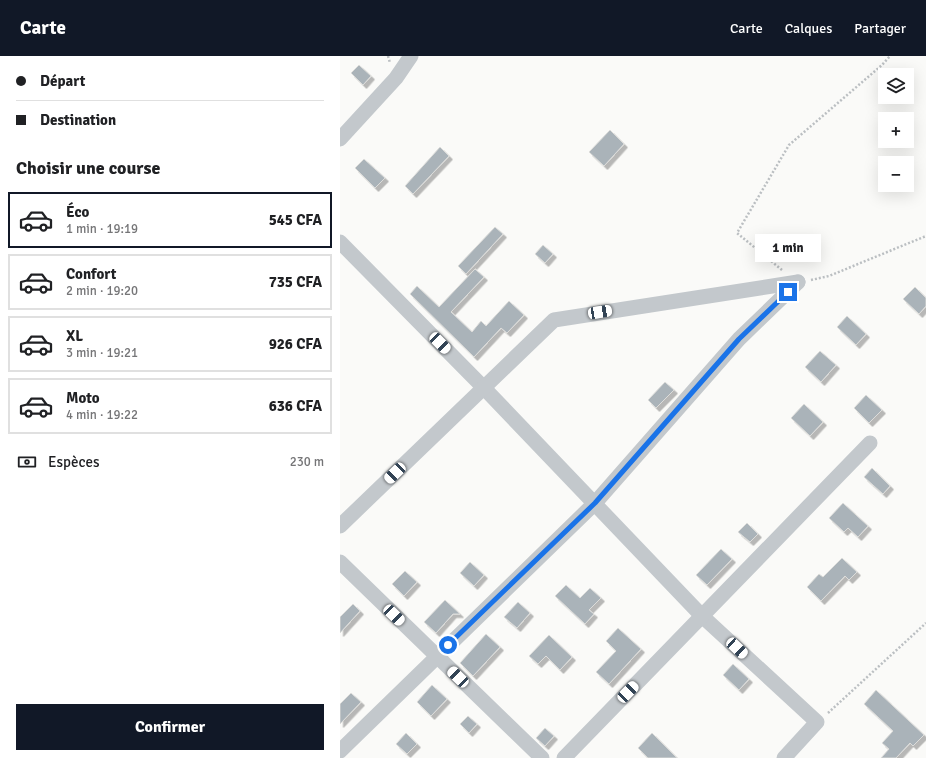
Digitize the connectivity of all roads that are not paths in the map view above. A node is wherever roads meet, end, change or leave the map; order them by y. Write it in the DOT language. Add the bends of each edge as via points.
graph roads {
  1 [pos="411,56"];
  2 [pos="340,139"];
  3 [pos="340,242"];
  4 [pos="484,388"];
  5 [pos="870,443"];
  6 [pos="595,503"];
  7 [pos="340,526"];
  8 [pos="340,562"];
  9 [pos="702,616"];
  10 [pos="437,656"];
  11 [pos="340,751"];
  12 [pos="542,758"];
  13 [pos="564,758"];
  14 [pos="784,758"];
  1 -- 2 [label="street" via="396,78"];
  3 -- 4 [label="street"];
  4 -- 6 [label="street"];
  4 -- 6 [label="street" via="554,320 798,282 739,339"];
  4 -- 7 [label="street"];
  5 -- 9 [label="street"];
  6 -- 9 [label="street"];
  6 -- 10 [label="street"];
  8 -- 10 [label="street"];
  9 -- 13 [label="street"];
  9 -- 14 [label="street" via="817,722"];
  10 -- 11 [label="street"];
  10 -- 12 [label="street"];
}
